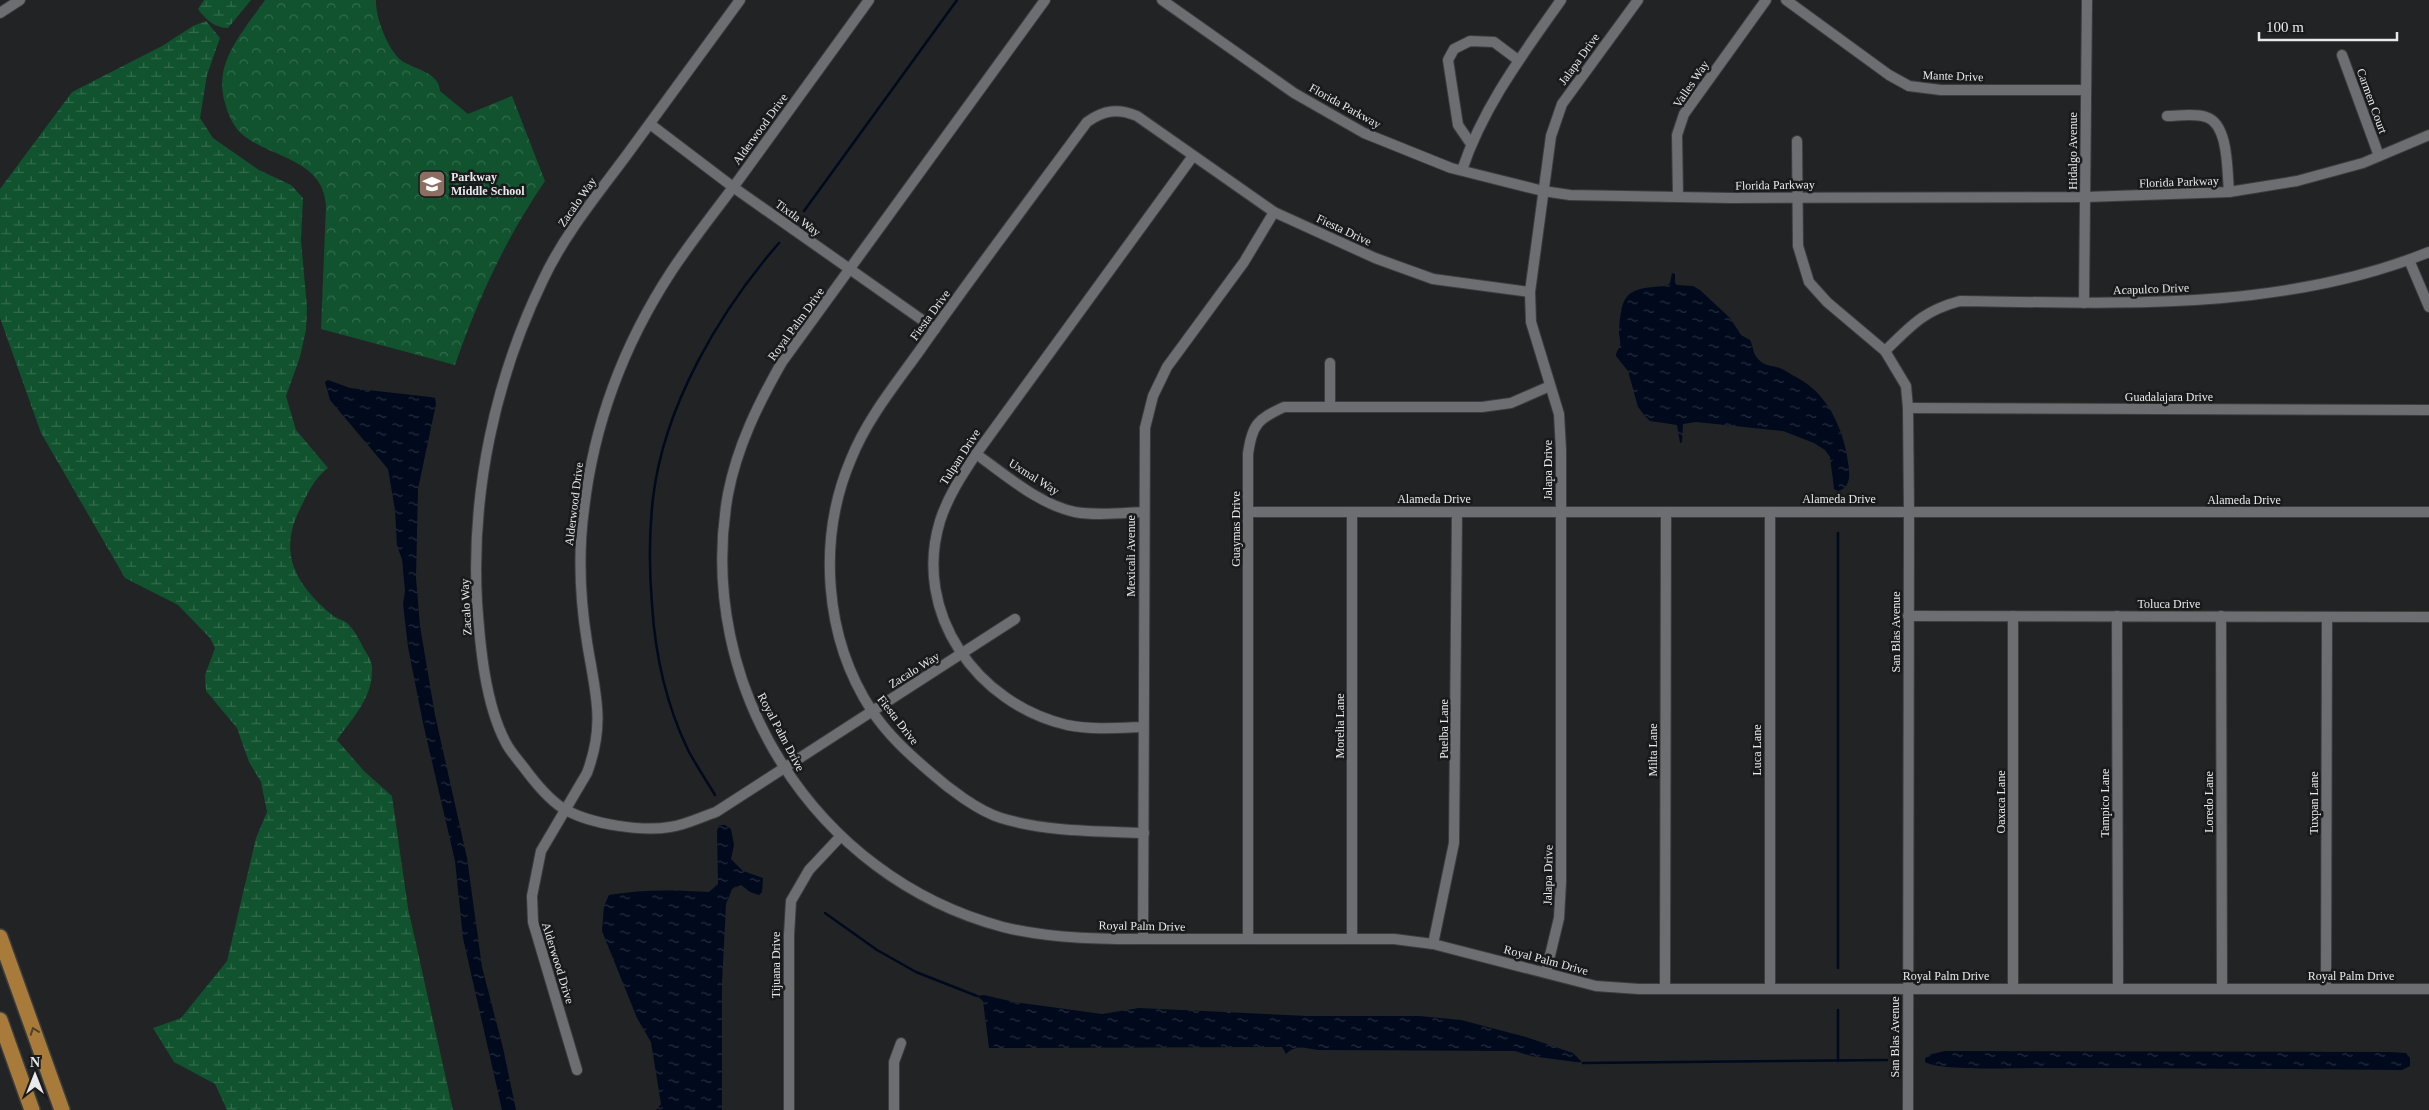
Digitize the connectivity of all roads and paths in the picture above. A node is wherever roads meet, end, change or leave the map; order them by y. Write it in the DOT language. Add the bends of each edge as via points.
graph roads {
  1 [pos="20,0"];
  2 [pos="740,0"];
  3 [pos="869,0"];
  4 [pos="1045,0"];
  5 [pos="1162,0"];
  6 [pos="1561,0"];
  7 [pos="1638,0"];
  8 [pos="1766,0"];
  9 [pos="1786,0"];
  10 [pos="2086,0"];
  11 [pos="0,13"];
  12 [pos="2342,55"];
  13 [pos="1518,60"];
  14 [pos="2086,90"];
  15 [pos="2167,116"];
  16 [pos="650,124"];
  17 [pos="2429,135"];
  18 [pos="1797,141"];
  19 [pos="1471,144"];
  20 [pos="1193,156"];
  21 [pos="2379,156"];
  22 [pos="1462,170"];
  23 [pos="734,187"];
  24 [pos="1543,191"];
  25 [pos="2229,192"];
  26 [pos="1678,196"];
  27 [pos="1798,197"];
  28 [pos="2086,197"];
  29 [pos="1274,212"];
  30 [pos="2429,252"];
  31 [pos="2409,260"];
  32 [pos="850,270"];
  33 [pos="1530,292"];
  34 [pos="2084,303"];
  35 [pos="2429,307"];
  36 [pos="935,329"];
  37 [pos="1885,351"];
  38 [pos="1330,363"];
  39 [pos="1550,386"];
  40 [pos="1330,407"];
  41 [pos="1908,408"];
  42 [pos="2429,410"];
  43 [pos="976,454"];
  44 [pos="1144,512"];
  45 [pos="1249,512"];
  46 [pos="1352,512"];
  47 [pos="1457,512"];
  48 [pos="1561,512"];
  49 [pos="1666,512"];
  50 [pos="1770,512"];
  51 [pos="1909,512"];
  52 [pos="2429,512"];
  53 [pos="1908,616"];
  54 [pos="2013,616"];
  55 [pos="2117,616"];
  56 [pos="2221,616"];
  57 [pos="2429,617"];
  58 [pos="2326,618"];
  59 [pos="1015,619"];
  60 [pos="962,655"];
  61 [pos="872,711"];
  62 [pos="1142,727"];
  63 [pos="783,768"];
  64 [pos="566,810"];
  65 [pos="1144,833"];
  66 [pos="840,837"];
  67 [pos="0,936"];
  68 [pos="1143,939"];
  69 [pos="1248,939"];
  70 [pos="1352,939"];
  71 [pos="1433,944"];
  72 [pos="1546,972"];
  73 [pos="1665,988"];
  74 [pos="2222,988"];
  75 [pos="1770,989"];
  76 [pos="1908,989"];
  77 [pos="2013,989"];
  78 [pos="2118,989"];
  79 [pos="2326,989"];
  80 [pos="2429,989"];
  81 [pos="0,1020"];
  82 [pos="901,1043"];
  83 [pos="577,1070"];
  84 [pos="32,1110"];
  85 [pos="62,1110"];
  86 [pos="789,1110"];
  87 [pos="894,1110"];
  88 [pos="1908,1110"];
  1 -- 11 [label="street"];
  2 -- 16 [label="street, Zacalo Way"];
  3 -- 23 [label="street, Alderwood Drive"];
  4 -- 32 [label="street, Royal Palm Drive"];
  5 -- 22 [label="street, Florida Parkway" via="1294,93 1364,133"];
  6 -- 13 [label="street"];
  7 -- 24 [label="street, Jalapa Drive" via="1562,104 1551,136"];
  8 -- 26 [label="street, Valles Way" via="1684,114 1677,135"];
  9 -- 14 [label="street, Mante Drive" via="1908,86 1941,90"];
  10 -- 14 [label="street, Hidalgo Avenue"];
  12 -- 21 [label="street, Carmen Court"];
  13 -- 19 [label="street"];
  13 -- 19 [label="street" via="1494,42 1470,41 1454,49 1448,60 1458,125"];
  14 -- 28 [label="street, Hidalgo Avenue"];
  15 -- 25 [label="street" via="2206,117 2217,123 2224,140"];
  16 -- 23 [label="street, Tixtla Way"];
  16 -- 64 [label="street, Zacalo Way" via="578,220 543,279 512,356 487,442 478,517 476,583 480,636 492,705 506,743 538,785"];
  17 -- 21 [label="street, Florida Parkway"];
  18 -- 27 [label="street, San Blas Avenue"];
  19 -- 22 [label="street"];
  20 -- 29 [label="street, Fiesta Drive"];
  20 -- 36 [label="street, Fiesta Drive" via="1137,116 1120,111 1104,112 1087,122"];
  20 -- 43 [label="street, Tulpan Drive"];
  21 -- 25 [label="street, Florida Parkway" via="2297,181"];
  22 -- 24 [label="street, Florida Parkway"];
  23 -- 32 [label="street, Tixtla Way"];
  23 -- 64 [label="street, Alderwood Drive" via="651,303 635,332 605,406 590,469 580,569 599,724 592,760"];
  24 -- 26 [label="street, Florida Parkway" via="1570,195"];
  24 -- 33 [label="street, Jalapa Drive"];
  25 -- 28 [label="street, Florida Parkway"];
  26 -- 27 [label="street, Florida Parkway"];
  27 -- 28 [label="street, Florida Parkway"];
  27 -- 37 [label="street, San Blas Avenue" via="1798,246 1809,282 1826,302"];
  28 -- 34 [label="street, Hidalgo Avenue"];
  29 -- 33 [label="street, Fiesta Drive" via="1375,258 1433,278"];
  29 -- 44 [label="street, Mexicali Avenue" via="1244,262 1167,367 1152,396 1145,428"];
  30 -- 31 [label="street, Acapulco Drive"];
  31 -- 34 [label="street, Acapulco Drive" via="2328,283 2245,297"];
  31 -- 35 [label="street"];
  32 -- 36 [label="street, Tixtla Way"];
  32 -- 63 [label="street, Royal Palm Drive" via="782,362 766,390 737,458 728,494 722,571 730,636 751,705"];
  33 -- 39 [label="street, Jalapa Drive" via="1531,322"];
  34 -- 37 [label="street, Acapulco Drive" via="1960,301 1920,317"];
  36 -- 61 [label="street, Fiesta Drive" via="859,442 841,486 832,529 830,567 834,614 840,641"];
  37 -- 41 [label="street, San Blas Avenue" via="1906,386"];
  38 -- 40 [label="street"];
  39 -- 40 [label="street, Guaymas Drive" via="1510,403 1482,407"];
  39 -- 48 [label="street, Jalapa Drive" via="1559,414"];
  40 -- 45 [label="street, Guaymas Drive" via="1284,407 1264,416 1251,434"];
  41 -- 42 [label="street, Guadalajara Drive"];
  41 -- 51 [label="street, San Blas Avenue"];
  43 -- 44 [label="street, Uxmal Way" via="1038,497 1060,508 1086,513"];
  43 -- 60 [label="street, Tulpan Drive" via="953,488 937,533 934,559 935,587 945,622"];
  44 -- 62 [label="street, Mexicali Avenue"];
  45 -- 46 [label="street, Alameda Drive"];
  45 -- 69 [label="street, Guaymas Drive"];
  46 -- 47 [label="street, Alameda Drive"];
  46 -- 70 [label="street, Morelia Lane"];
  47 -- 48 [label="street, Alameda Drive"];
  47 -- 71 [label="street, Puelba Lane" via="1454,843"];
  48 -- 49 [label="street, Alameda Drive"];
  48 -- 72 [label="street, Jalapa Drive" via="1561,882 1559,918"];
  49 -- 50 [label="street, Alameda Drive"];
  49 -- 73 [label="street, Milta Lane"];
  50 -- 51 [label="street, Alameda Drive"];
  50 -- 75 [label="street, Luca Lane"];
  51 -- 52 [label="street, Alameda Drive"];
  51 -- 53 [label="street, San Blas Avenue"];
  53 -- 54 [label="street, Toluca Drive"];
  53 -- 76 [label="street, San Blas Avenue"];
  54 -- 55 [label="street, Toluca Drive"];
  54 -- 77 [label="street, Oaxaca Lane"];
  55 -- 56 [label="street, Toluca Drive"];
  55 -- 78 [label="street, Tampico Lane"];
  56 -- 58 [label="street, Toluca Drive"];
  56 -- 74 [label="street, Loredo Lane"];
  57 -- 58 [label="street, Toluca Drive"];
  58 -- 79 [label="street, Tuxpan Lane"];
  59 -- 60 [label="street, Zacalo Way"];
  60 -- 61 [label="street, Zacalo Way"];
  60 -- 62 [label="street, Tulpan Drive" via="973,671 1001,696 1042,718 1069,725"];
  61 -- 63 [label="street, Zacalo Way"];
  61 -- 65 [label="street, Fiesta Drive" via="907,753 952,791 999,818 1056,829"];
  62 -- 65 [label="street, Mexicali Avenue"];
  63 -- 64 [label="street, Zacalo Way" via="716,812 669,828 617,826"];
  63 -- 66 [label="street, Royal Palm Drive" via="811,806"];
  64 -- 83 [label="street, Alderwood Drive" via="541,851 532,896 533,922"];
  65 -- 68 [label="street, Mexicali Avenue"];
  66 -- 68 [label="street, Royal Palm Drive" via="883,870 962,914 1004,927 1059,936"];
  66 -- 86 [label="street, Tijuana Drive" via="808,870 791,901 788,935"];
  85 -- 67 [label="highway, one-way"];
  68 -- 69 [label="street, Royal Palm Drive"];
  69 -- 70 [label="street, Royal Palm Drive"];
  70 -- 71 [label="street, Royal Palm Drive" via="1394,939"];
  71 -- 72 [label="street, Royal Palm Drive"];
  72 -- 73 [label="street, Royal Palm Drive" via="1596,986"];
  73 -- 75 [label="street, Royal Palm Drive"];
  74 -- 78 [label="street, Royal Palm Drive"];
  74 -- 79 [label="street, Royal Palm Drive"];
  75 -- 76 [label="street, Royal Palm Drive"];
  76 -- 77 [label="street, Royal Palm Drive"];
  76 -- 88 [label="street, San Blas Avenue"];
  77 -- 78 [label="street, Royal Palm Drive"];
  79 -- 80 [label="street, Royal Palm Drive"];
  81 -- 84 [label="highway"];
  82 -- 87 [label="street" via="894,1062"];
}
